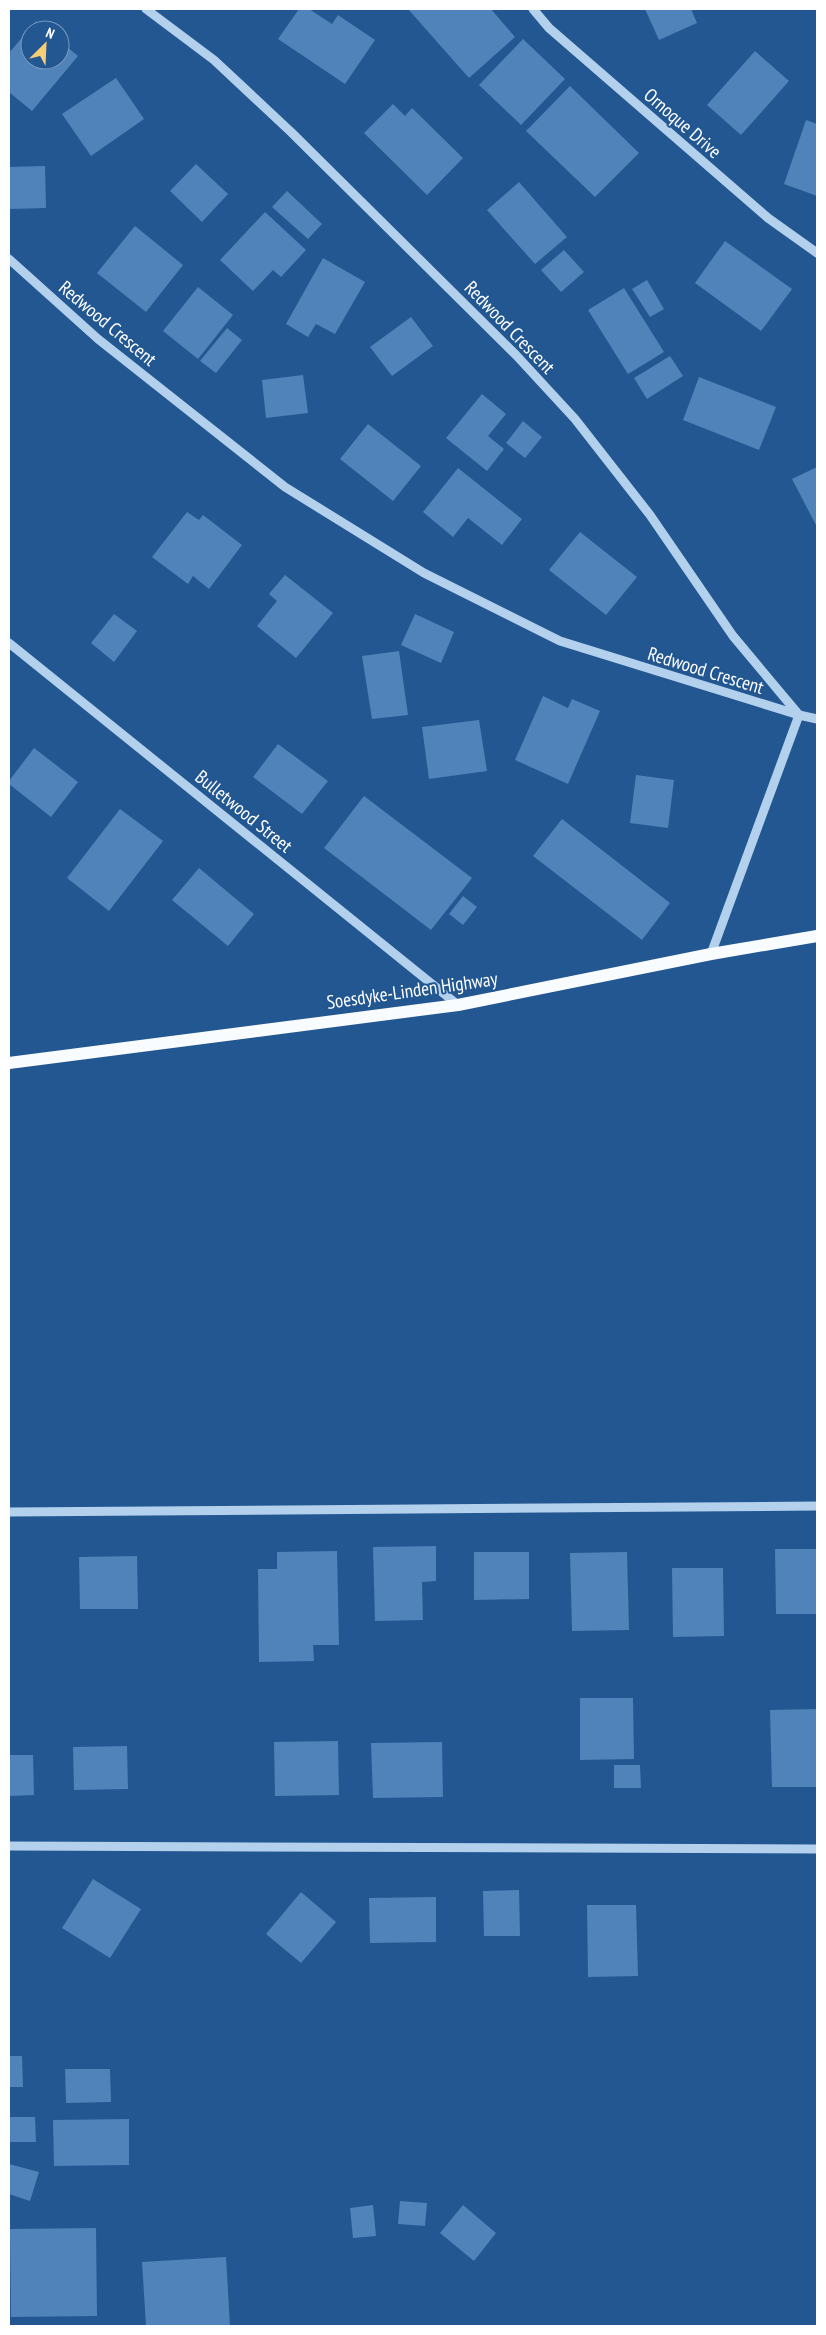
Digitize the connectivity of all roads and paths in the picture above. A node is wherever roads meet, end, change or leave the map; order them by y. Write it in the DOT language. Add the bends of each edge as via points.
graph roads {
  1 [pos="146,9"];
  2 [pos="534,9"];
  3 [pos="817,253"];
  4 [pos="9,258"];
  5 [pos="9,643"];
  6 [pos="799,715"];
  7 [pos="817,719"];
  8 [pos="817,936"];
  9 [pos="711,954"];
  10 [pos="458,1005"];
  11 [pos="9,1063"];
  12 [pos="817,1506"];
  13 [pos="9,1512"];
  14 [pos="9,1846"];
  15 [pos="817,1849"];
  1 -- 6 [label="street, Redwood Crescent" via="214,60 291,132 555,397 650,515 733,636"];
  2 -- 3 [label="street, Ornoque Drive" via="548,28 768,218"];
  4 -- 6 [label="street, Redwood Crescent" via="98,339 285,487 424,573 560,641"];
  5 -- 10 [label="street, Bulletwood Street"];
  6 -- 7 [label="street, Redwood Crescent"];
  6 -- 9 [label="street"];
  8 -- 9 [label="main road, Soesdyke-Linden Highway"];
  9 -- 10 [label="main road, Soesdyke-Linden Highway"];
  10 -- 11 [label="main road, Soesdyke-Linden Highway"];
  12 -- 13 [label="street"];
  14 -- 15 [label="street"];
}
